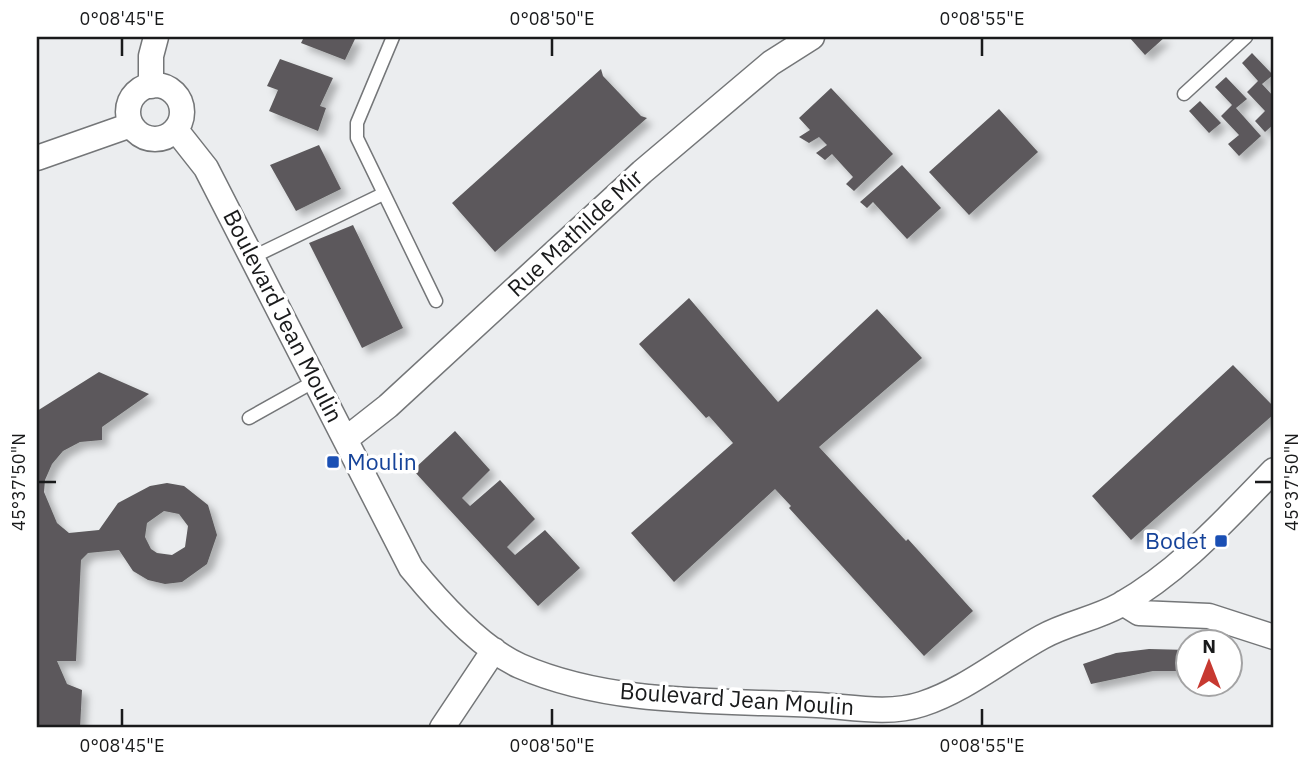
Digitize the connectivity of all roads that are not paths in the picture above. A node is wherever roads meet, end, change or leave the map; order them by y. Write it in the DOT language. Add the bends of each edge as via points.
graph roads {
  1 [pos="156,37"];
  2 [pos="393,37"];
  3 [pos="812,37"];
  4 [pos="1246,37"];
  5 [pos="151,86"];
  6 [pos="1184,94"];
  7 [pos="131,125"];
  8 [pos="176,130"];
  9 [pos="37,158"];
  10 [pos="383,194"];
  11 [pos="253,257"];
  12 [pos="436,301"];
  13 [pos="315,381"];
  14 [pos="248,418"];
  15 [pos="346,439"];
  16 [pos="1274,470"];
  17 [pos="1123,603"];
  18 [pos="1274,637"];
  19 [pos="494,650"];
  20 [pos="442,728"];
  1 -- 5 [label="street"];
  2 -- 10 [label="lane" via="357,124 357,138"];
  3 -- 15 [label="street, Rue Mathilde Mir" via="771,63 642,172 388,406"];
  4 -- 6 [label="lane"];
  5 -- 7 [label="street" via="132,99"];
  5 -- 8 [label="street" via="164,87 177,97 182,113"];
  7 -- 8 [label="street" via="153,139"];
  7 -- 9 [label="street"];
  8 -- 11 [label="street, Boulevard Jean Moulin" via="206,168"];
  10 -- 11 [label="lane"];
  10 -- 12 [label="lane"];
  11 -- 13 [label="street, Boulevard Jean Moulin"];
  13 -- 14 [label="lane"];
  13 -- 15 [label="street, Boulevard Jean Moulin"];
  15 -- 19 [label="street, Boulevard Jean Moulin" via="411,568 437,600"];
  16 -- 17 [label="street, Boulevard Jean Moulin" via="1196,550"];
  17 -- 18 [label="street" via="1139,612 1209,616"];
  17 -- 19 [label="street, Boulevard Jean Moulin" via="1052,631 922,704 897,709 639,696 548,676"];
  19 -- 20 [label="street"];
}
